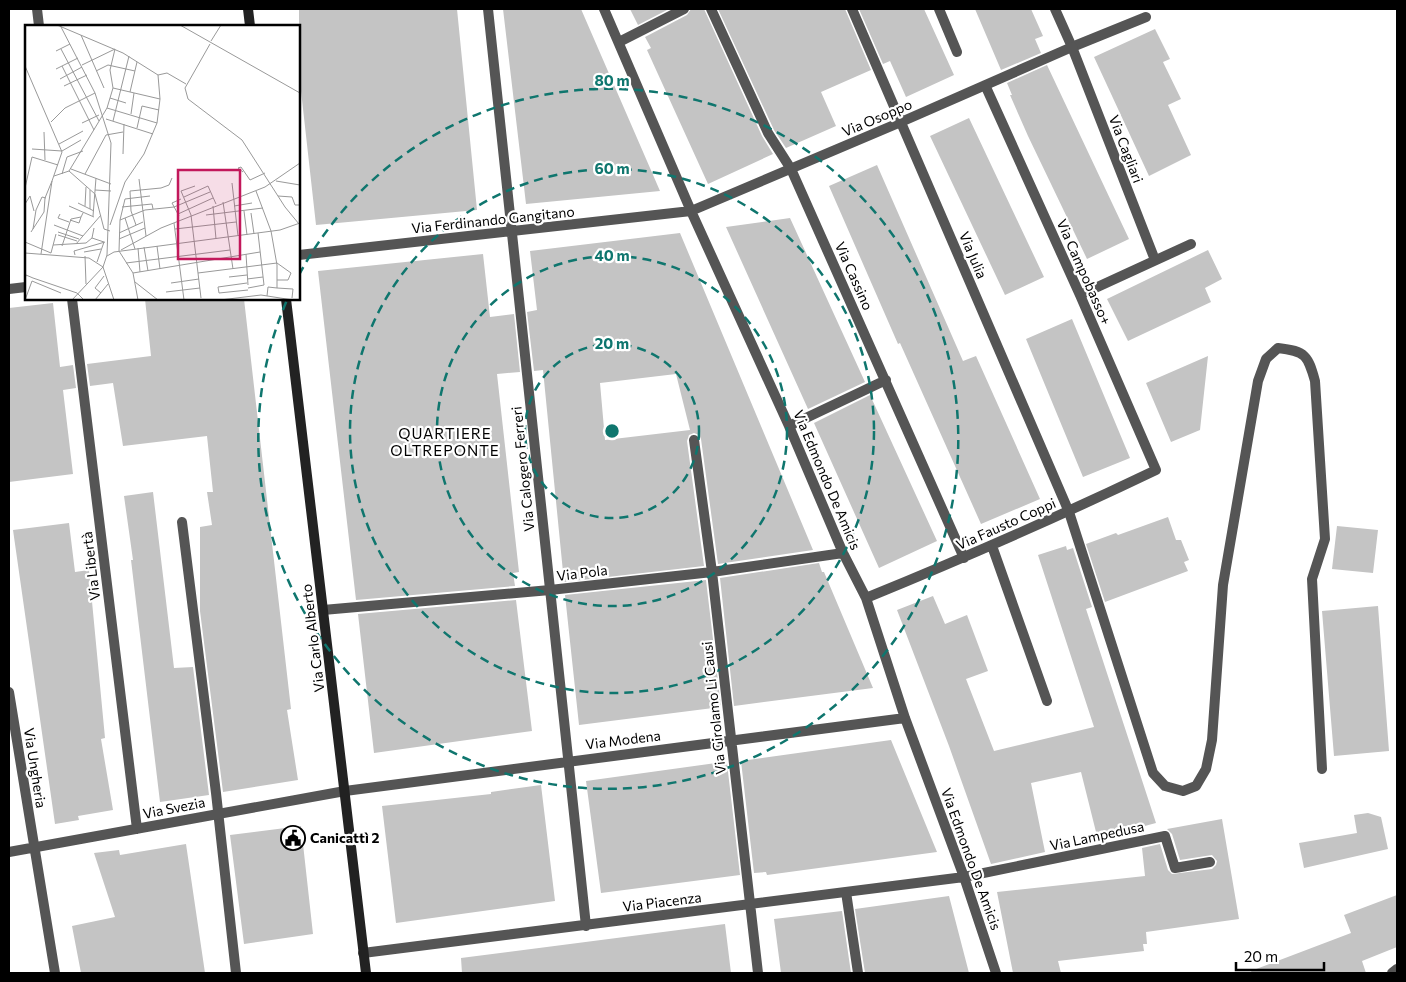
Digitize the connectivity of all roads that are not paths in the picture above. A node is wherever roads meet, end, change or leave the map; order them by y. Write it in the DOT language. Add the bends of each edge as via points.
graph roads {
  1 [pos="37,9"];
  2 [pos="248,9"];
  3 [pos="488,9"];
  4 [pos="604,9"];
  5 [pos="684,9"];
  6 [pos="711,9"];
  7 [pos="852,9"];
  8 [pos="939,9"];
  9 [pos="1055,9"];
  10 [pos="1146,17"];
  11 [pos="39,25"];
  12 [pos="250,25"];
  13 [pos="619,42"];
  14 [pos="1072,47"];
  15 [pos="957,52"];
  16 [pos="985,85"];
  17 [pos="901,122"];
  18 [pos="791,169"];
  19 [pos="691,211"];
  20 [pos="512,232"];
  21 [pos="1191,244"];
  22 [pos="300,255"];
  23 [pos="1155,260"];
  24 [pos="25,287"];
  25 [pos="9,289"];
  26 [pos="1080,294"];
  27 [pos="72,300"];
  28 [pos="286,300"];
  29 [pos="886,380"];
  30 [pos="789,426"];
  31 [pos="694,440"];
  32 [pos="1156,470"];
  33 [pos="1069,512"];
  34 [pos="182,522"];
  35 [pos="992,546"];
  36 [pos="843,553"];
  37 [pos="964,558"];
  38 [pos="712,572"];
  39 [pos="550,590"];
  40 [pos="866,598"];
  41 [pos="323,610"];
  42 [pos="9,692"];
  43 [pos="1047,701"];
  44 [pos="905,718"];
  45 [pos="731,740"];
  46 [pos="568,761"];
  47 [pos="1322,769"];
  48 [pos="345,791"];
  49 [pos="218,814"];
  50 [pos="137,830"];
  51 [pos="33,848"];
  52 [pos="9,852"];
  53 [pos="1210,862"];
  54 [pos="964,877"];
  55 [pos="846,892"];
  56 [pos="750,905"];
  57 [pos="586,926"];
  58 [pos="363,953"];
  59 [pos="1397,969"];
  60 [pos="54,973"];
  61 [pos="236,973"];
  62 [pos="366,973"];
  63 [pos="758,973"];
  64 [pos="858,973"];
  65 [pos="996,973"];
  66 [pos="1392,973"];
  1 -- 11 [label="street"];
  2 -- 12 [label="main road"];
  3 -- 20 [label="street, Via Calogero Ferreri"];
  4 -- 13 [label="street, Via Edmondo De Amicis"];
  5 -- 13 [label="street"];
  6 -- 18 [label="street, Via Cassino" via="768,133"];
  7 -- 17 [label="street, Via Julia"];
  8 -- 15 [label="street"];
  9 -- 14 [label="street, Via Cagliari"];
  10 -- 14 [label="street, Via Osoppo"];
  13 -- 19 [label="street, Via Edmondo De Amicis"];
  14 -- 16 [label="street, Via Osoppo"];
  14 -- 23 [label="street, Via Cagliari"];
  16 -- 17 [label="street, Via Osoppo"];
  16 -- 26 [label="street, Via Campobasso+"];
  17 -- 18 [label="street, Via Osoppo"];
  17 -- 33 [label="street, Via Julia"];
  18 -- 19 [label="street, Via Osoppo"];
  18 -- 29 [label="street, Via Cassino"];
  19 -- 20 [label="street, Via Ferdinando Gangitano"];
  19 -- 30 [label="street, Via Edmondo De Amicis"];
  20 -- 22 [label="street, Via Ferdinando Gangitano"];
  20 -- 39 [label="street, Via Calogero Ferreri"];
  21 -- 23 [label="street"];
  23 -- 26 [label="street"];
  24 -- 25 [label="street"];
  26 -- 32 [label="street, Via Campobasso+"];
  27 -- 50 [label="street, Via Libertà"];
  28 -- 41 [label="main road, Via Carlo Alberto"];
  29 -- 30 [label="street"];
  29 -- 37 [label="street, Via Cassino"];
  30 -- 36 [label="street, Via Edmondo De Amicis"];
  31 -- 38 [label="street, Via Girolamo Li Causi"];
  32 -- 33 [label="street, Via Fausto Coppi"];
  33 -- 35 [label="street, Via Fausto Coppi"];
  33 -- 47 [label="street, Via Julia" via="1153,772 1165,786 1183,791 1196,786 1206,769 1212,740 1223,585 1258,380 1266,359 1278,348 1294,350 1308,359 1315,381 1324,539 1312,579"];
  34 -- 49 [label="street"];
  35 -- 37 [label="street, Via Fausto Coppi"];
  35 -- 43 [label="street"];
  36 -- 38 [label="street, Via Pola"];
  36 -- 40 [label="street, Via Edmondo De Amicis"];
  37 -- 40 [label="street, Via Fausto Coppi"];
  38 -- 39 [label="street, Via Pola"];
  38 -- 45 [label="street, Via Girolamo Li Causi"];
  39 -- 41 [label="street, Via Pola"];
  39 -- 46 [label="street, Via Calogero Ferreri"];
  40 -- 44 [label="street, Via Edmondo De Amicis"];
  41 -- 48 [label="main road, Via Carlo Alberto"];
  42 -- 51 [label="street, Via Ungheria"];
  44 -- 45 [label="street, Via Modena"];
  44 -- 54 [label="street, Via Edmondo De Amicis"];
  45 -- 46 [label="street, Via Modena"];
  45 -- 56 [label="street, Via Girolamo Li Causi"];
  46 -- 48 [label="street, Via Modena"];
  46 -- 57 [label="street, Via Calogero Ferreri"];
  48 -- 49 [label="street, Via Svezia"];
  48 -- 58 [label="main road, Via Carlo Alberto"];
  49 -- 50 [label="street, Via Svezia"];
  49 -- 61 [label="street"];
  50 -- 51 [label="street, Via Svezia"];
  51 -- 52 [label="street, Via Svezia"];
  51 -- 60 [label="street, Via Ungheria"];
  53 -- 54 [label="street, Via Lampedusa" via="1175,868 1165,836"];
  54 -- 55 [label="street, Via Piacenza"];
  54 -- 65 [label="street, Via Edmondo De Amicis"];
  55 -- 56 [label="street, Via Piacenza"];
  55 -- 64 [label="street"];
  56 -- 57 [label="street, Via Piacenza"];
  56 -- 63 [label="street, Via Girolamo Li Causi"];
  57 -- 58 [label="street, Via Piacenza"];
  58 -- 62 [label="main road, Via Carlo Alberto"];
  59 -- 66 [label="street"];
}
